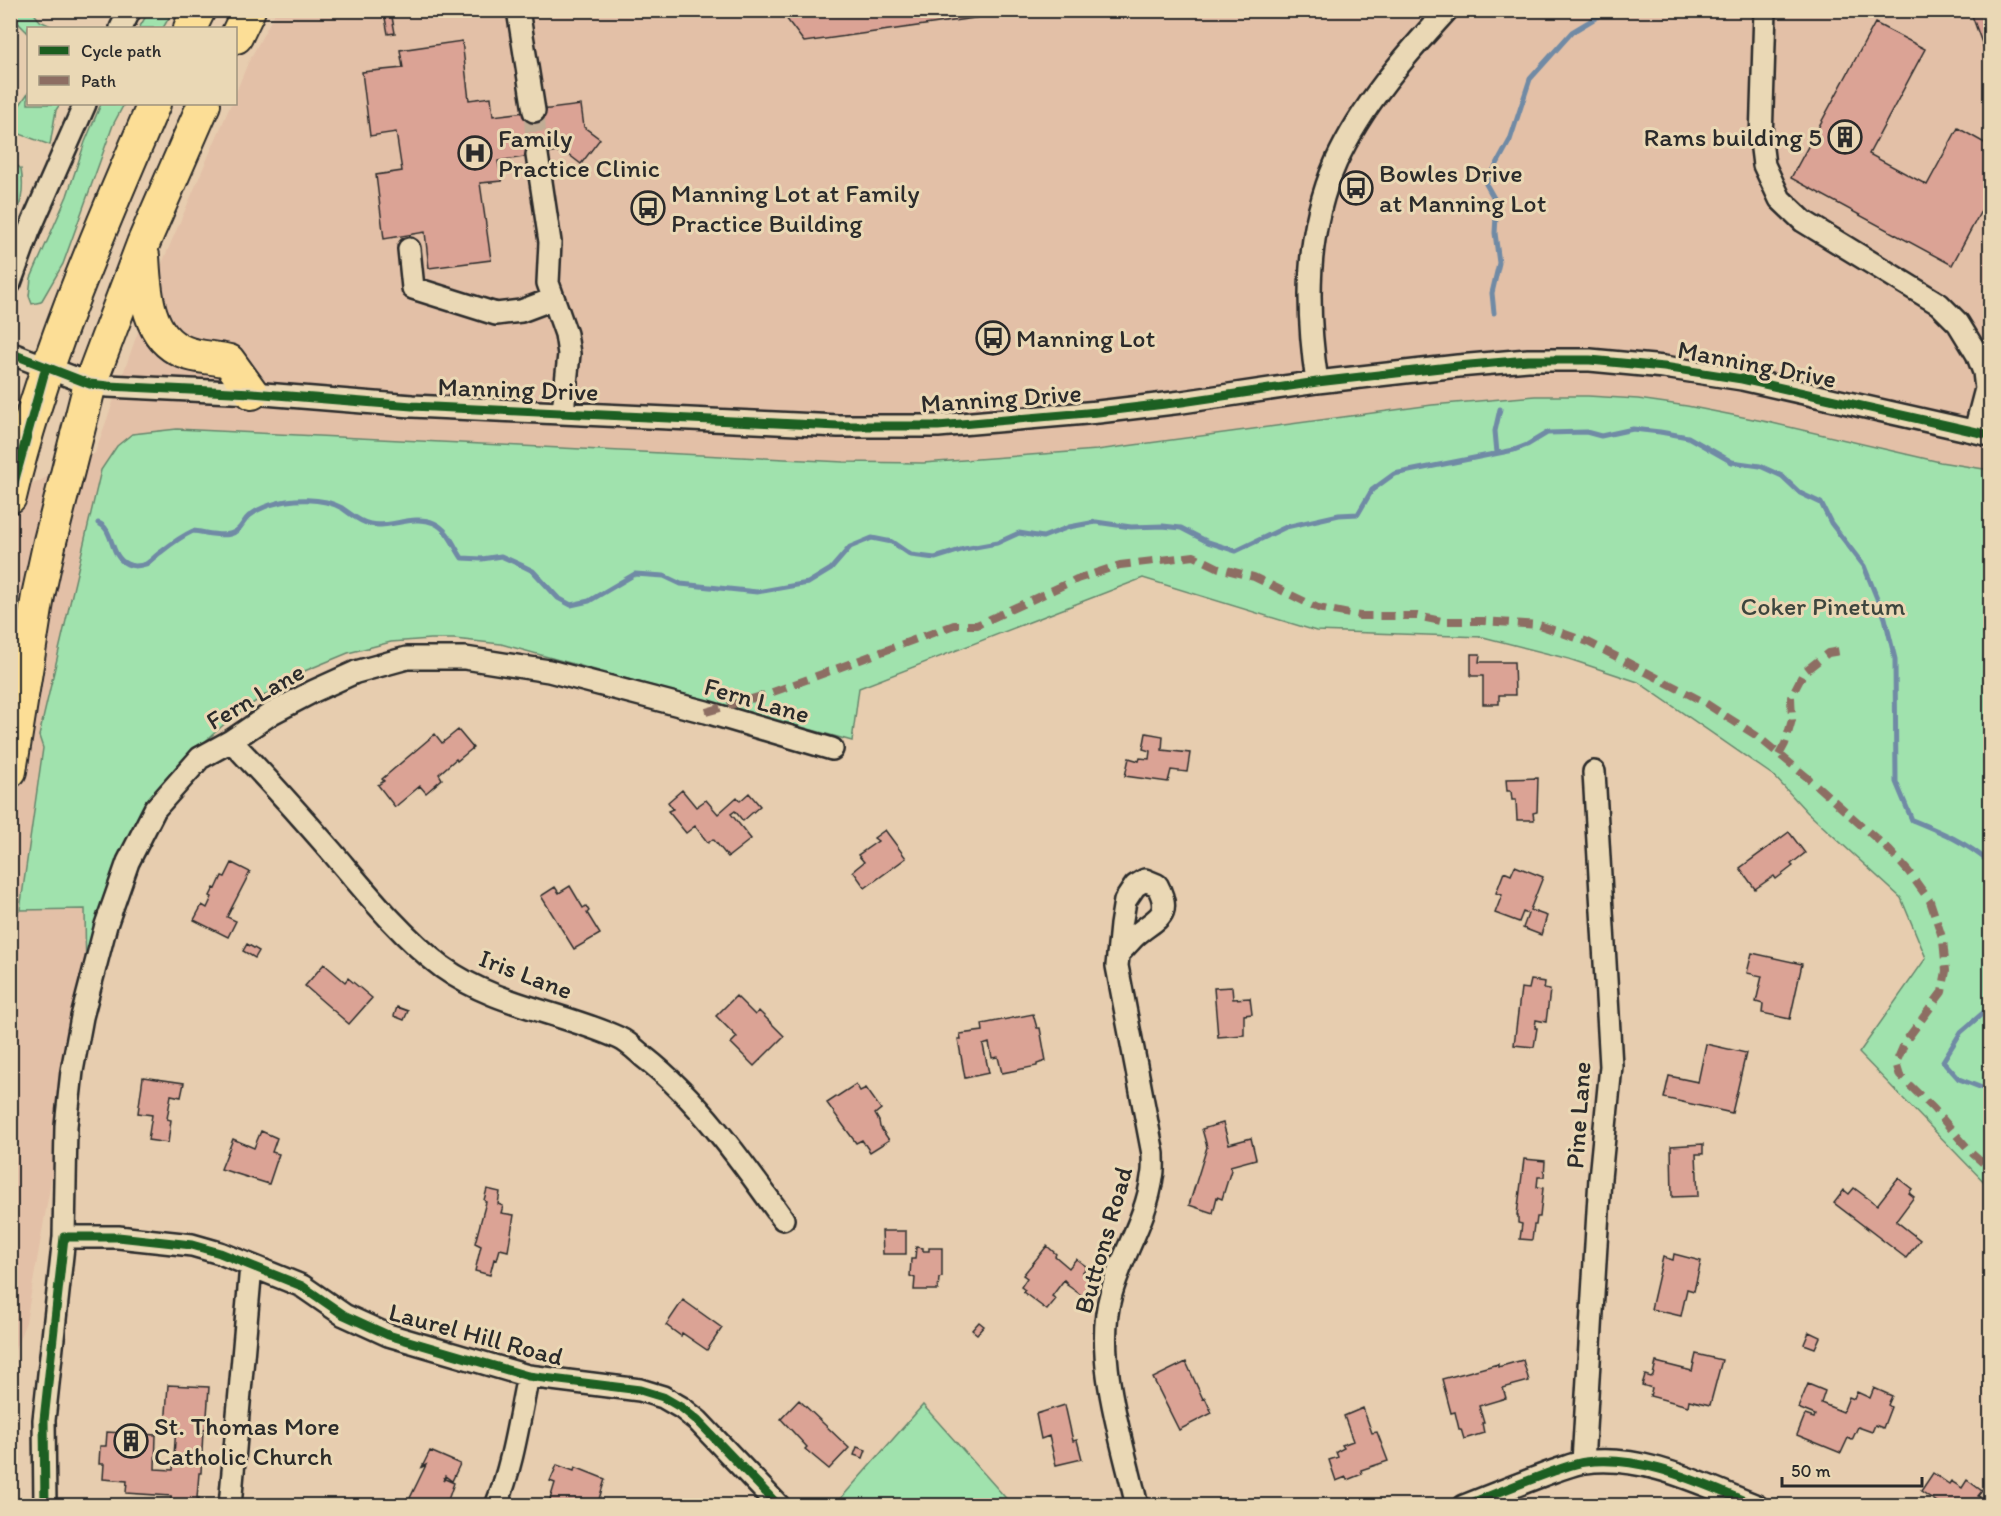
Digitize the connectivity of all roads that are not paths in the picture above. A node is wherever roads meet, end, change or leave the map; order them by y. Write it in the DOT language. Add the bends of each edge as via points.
graph roads {
  1 [pos="130,10"];
  2 [pos="199,10"];
  3 [pos="249,10"];
  4 [pos="1447,10"];
  5 [pos="1765,10"];
  6 [pos="518,11"];
  7 [pos="122,27"];
  8 [pos="190,27"];
  9 [pos="237,35"];
  10 [pos="85,105"];
  11 [pos="154,105"];
  12 [pos="204,105"];
  13 [pos="534,111"];
  14 [pos="537,155"];
  15 [pos="143,244"];
  16 [pos="410,249"];
  17 [pos="10,283"];
  18 [pos="553,300"];
  19 [pos="1984,351"];
  20 [pos="10,353"];
  21 [pos="46,367"];
  22 [pos="1317,382"];
  23 [pos="90,384"];
  24 [pos="252,393"];
  25 [pos="563,412"];
  26 [pos="1983,433"];
  27 [pos="10,497"];
  28 [pos="231,741"];
  29 [pos="831,750"];
  30 [pos="10,771"];
  31 [pos="1594,772"];
  32 [pos="1118,954"];
  33 [pos="783,1219"];
  34 [pos="64,1237"];
  35 [pos="251,1266"];
  36 [pos="528,1376"];
  37 [pos="1582,1462"];
  38 [pos="45,1506"];
  39 [pos="230,1506"];
  40 [pos="496,1506"];
  41 [pos="779,1506"];
  42 [pos="1137,1506"];
  43 [pos="1464,1506"];
  44 [pos="1757,1506"];
  1 -- 7 [label="street"];
  2 -- 8 [label="highway"];
  3 -- 9 [label="highway"];
  4 -- 22 [label="street" via="1376,95 1341,151 1330,179 1311,261 1309,305"];
  5 -- 19 [label="street" via="1761,141 1764,165 1780,199 1803,222 1939,304"];
  6 -- 13 [label="street"];
  10 -- 17 [label="street"];
  11 -- 21 [label="highway"];
  12 -- 15 [label="highway"];
  14 -- 18 [label="street" via="550,242 548,283"];
  15 -- 23 [label="highway"];
  15 -- 24 [label="highway" via="146,297 162,336 183,352 229,361"];
  16 -- 18 [label="street" via="413,288 496,314"];
  18 -- 25 [label="street" via="569,354"];
  19 -- 26 [label="street"];
  20 -- 21 [label="street, Manning Drive"];
  21 -- 23 [label="street, Manning Drive"];
  21 -- 27 [label="highway"];
  22 -- 25 [label="street, Manning Drive" via="1109,411 938,426 838,426"];
  22 -- 26 [label="street, Manning Drive" via="1528,360 1590,360 1742,379"];
  23 -- 24 [label="street, Manning Drive"];
  23 -- 30 [label="highway" via="38,596"];
  24 -- 25 [label="street, Manning Drive" via="412,406"];
  28 -- 29 [label="street, Fern Lane" via="272,713 356,672 407,658 465,658 549,671"];
  28 -- 33 [label="street, Iris Lane" via="419,948 468,984 495,997 621,1039 684,1093"];
  28 -- 34 [label="street, Fern Lane" via="200,758 155,809 128,862 106,924 72,1071 66,1126"];
  31 -- 37 [label="street, Pine Lane" via="1611,1066"];
  32 -- 42 [label="street, Buttons Road" via="1117,966 1153,1154 1147,1200 1111,1295 1105,1332 1119,1433"];
  34 -- 35 [label="street, Laurel Hill Road" via="118,1237 192,1245"];
  34 -- 38 [label="street, Fern Lane" via="44,1420"];
  35 -- 36 [label="street, Laurel Hill Road" via="302,1286 344,1315 388,1335"];
  35 -- 39 [label="street"];
  36 -- 40 [label="street" via="515,1443"];
  36 -- 41 [label="street, Laurel Hill Road" via="640,1390 663,1397 698,1420"];
  37 -- 43 [label="street"];
  37 -- 44 [label="street" via="1649,1466"];
}
